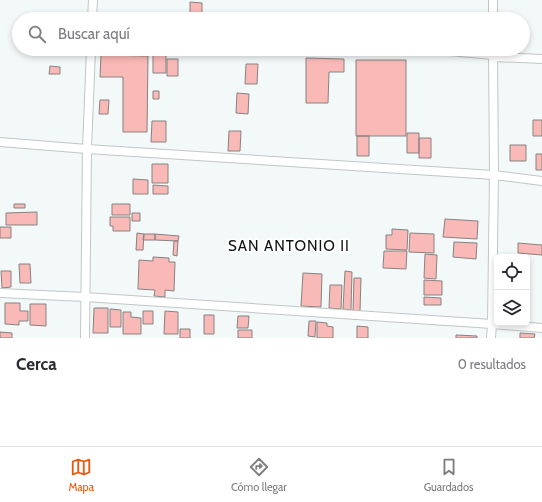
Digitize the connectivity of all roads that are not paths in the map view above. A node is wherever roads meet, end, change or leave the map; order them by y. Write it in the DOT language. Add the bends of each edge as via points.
graph roads {
  1 [pos="93,0"];
  2 [pos="493,0"];
  3 [pos="92,12"];
  4 [pos="493,12"];
  5 [pos="91,56"];
  6 [pos="493,56"];
  7 [pos="518,56"];
  8 [pos="542,59"];
  9 [pos="0,142"];
  10 [pos="87,149"];
  11 [pos="494,175"];
  12 [pos="542,181"];
  13 [pos="0,293"];
  14 [pos="85,296"];
  15 [pos="492,324"];
  16 [pos="542,328"];
  17 [pos="85,338"];
  18 [pos="491,338"];
  1 -- 3 [label="street"];
  2 -- 4 [label="street"];
  5 -- 10 [label="street"];
  6 -- 11 [label="street"];
  7 -- 8 [label="street"];
  9 -- 10 [label="street"];
  10 -- 11 [label="street"];
  10 -- 14 [label="street"];
  11 -- 12 [label="street"];
  11 -- 15 [label="street"];
  13 -- 14 [label="street"];
  14 -- 15 [label="street"];
  14 -- 17 [label="street"];
  15 -- 16 [label="street"];
  15 -- 18 [label="street"];
}
